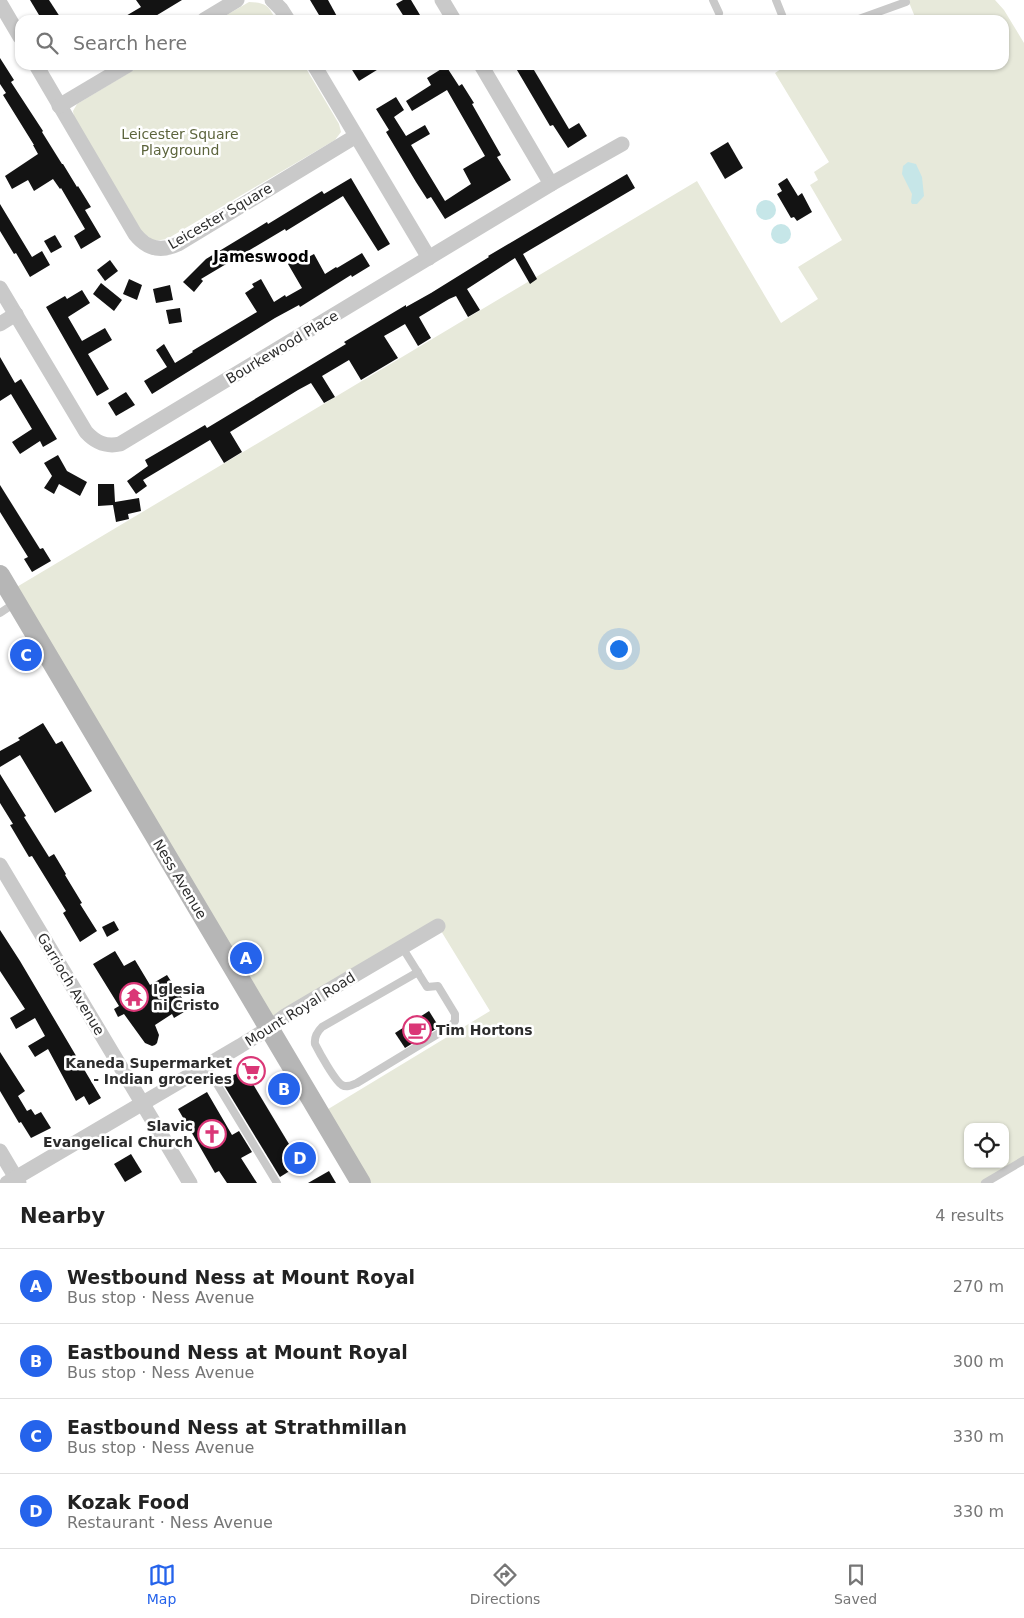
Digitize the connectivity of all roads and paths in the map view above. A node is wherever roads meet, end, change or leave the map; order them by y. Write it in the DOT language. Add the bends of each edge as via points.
graph roads {
  1 [pos="237,0"];
  2 [pos="272,0"];
  3 [pos="442,0"];
  4 [pos="712,0"];
  5 [pos="776,0"];
  6 [pos="905,1"];
  7 [pos="0,3"];
  8 [pos="719,13"];
  9 [pos="212,15"];
  10 [pos="285,15"];
  11 [pos="451,15"];
  12 [pos="782,15"];
  13 [pos="869,15"];
  14 [pos="15,28"];
  15 [pos="39,70"];
  16 [pos="120,70"];
  17 [pos="317,70"];
  18 [pos="484,70"];
  19 [pos="59,106"];
  20 [pos="356,136"];
  21 [pos="622,144"];
  22 [pos="551,184"];
  23 [pos="428,258"];
  24 [pos="0,288"];
  25 [pos="16,314"];
  26 [pos="0,324"];
  27 [pos="0,575"];
  28 [pos="8,607"];
  29 [pos="0,865"];
  30 [pos="438,926"];
  31 [pos="402,947"];
  32 [pos="418,972"];
  33 [pos="269,1028"];
  34 [pos="206,1066"];
  35 [pos="142,1103"];
  36 [pos="0,1151"];
  37 [pos="1024,1160"];
  38 [pos="14,1181"];
  39 [pos="190,1183"];
  40 [pos="277,1183"];
  41 [pos="361,1183"];
  42 [pos="985,1183"];
  1 -- 9 [label="street"];
  2 -- 10 [label="street"];
  3 -- 11 [label="street"];
  4 -- 8 [label="lane"];
  5 -- 12 [label="lane"];
  6 -- 13 [label="lane"];
  7 -- 14 [label="street"];
  15 -- 19 [label="street, Leicester Square"];
  16 -- 19 [label="street"];
  17 -- 20 [label="street"];
  18 -- 22 [label="street"];
  19 -- 20 [label="street, Leicester Square" via="135,234 140,240 162,249 178,244"];
  20 -- 23 [label="street"];
  21 -- 22 [label="street, Bourkewood Place"];
  22 -- 23 [label="street, Bourkewood Place"];
  23 -- 25 [label="street, Bourkewood Place" via="128,440 111,446 100,443 86,432"];
  24 -- 25 [label="street, Bourkewood Place"];
  25 -- 26 [label="street"];
  27 -- 28 [label="main road, Ness Avenue"];
  28 -- 33 [label="main road, Ness Avenue"];
  29 -- 35 [label="street, Garrioch Avenue"];
  30 -- 31 [label="street, Mount Royal Road"];
  31 -- 32 [label="lane"];
  31 -- 33 [label="street, Mount Royal Road"];
  32 -- 32 [label="lane" via="317,1033 315,1044 342,1085 357,1083 456,1020 438,986 427,987"];
  33 -- 34 [label="street, Mount Royal Road"];
  33 -- 41 [label="main road, Ness Avenue"];
  34 -- 35 [label="street, Mount Royal Road"];
  34 -- 40 [label="lane"];
  35 -- 38 [label="street, Mount Royal Road"];
  35 -- 39 [label="street, Garrioch Avenue"];
  36 -- 38 [label="street"];
  37 -- 42 [label="lane"];
}
